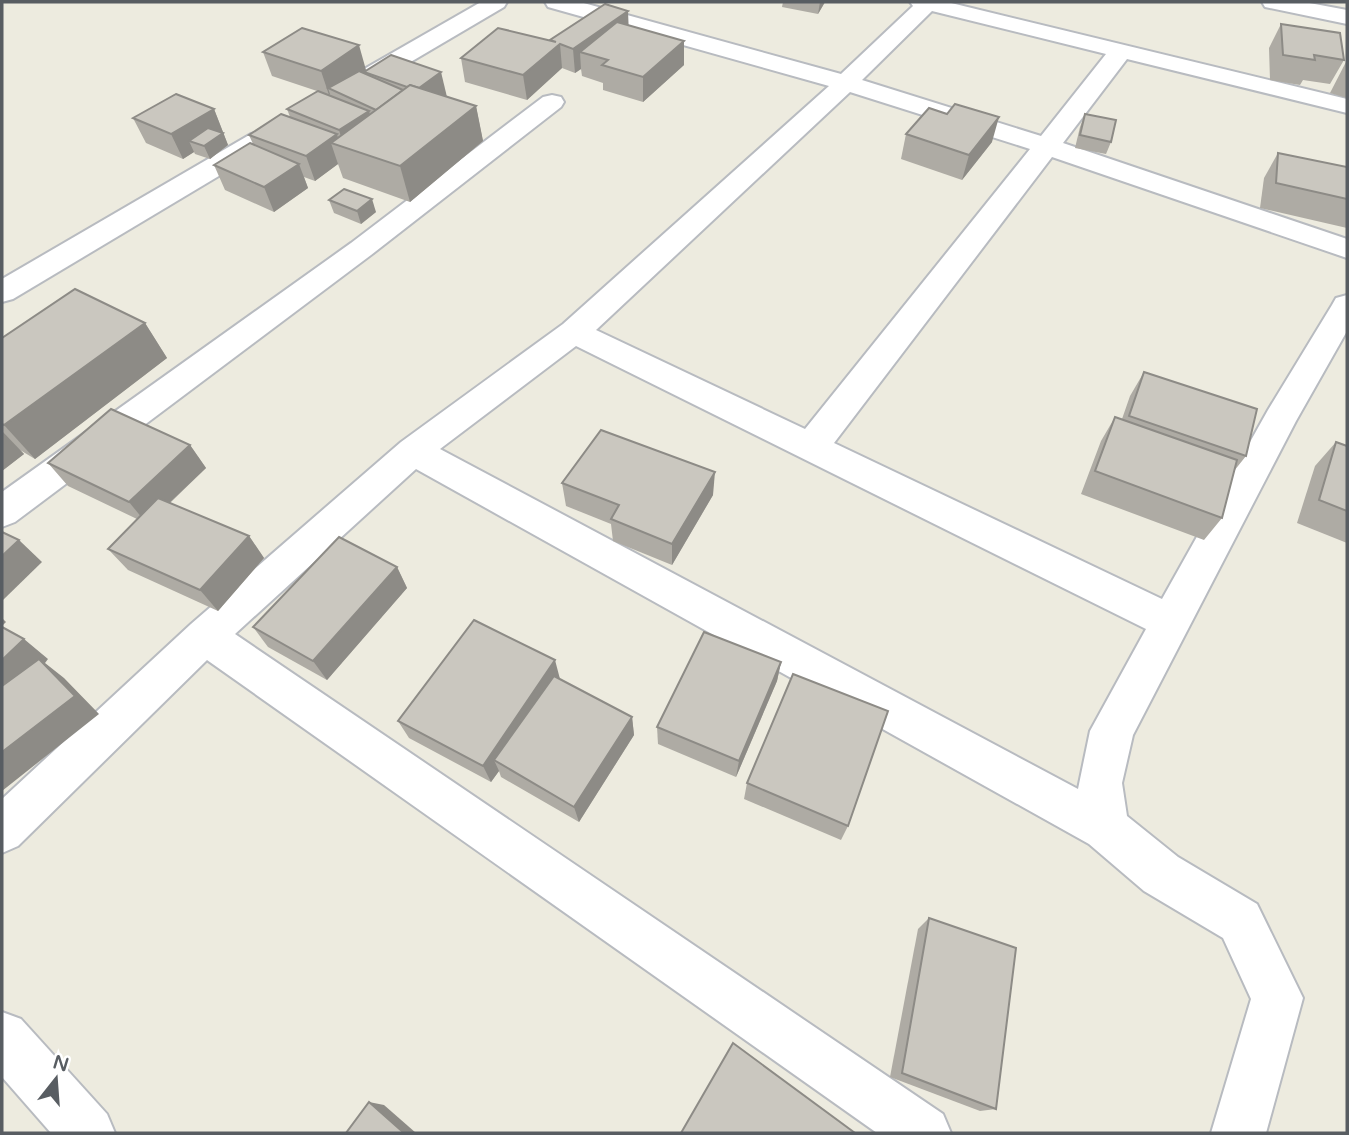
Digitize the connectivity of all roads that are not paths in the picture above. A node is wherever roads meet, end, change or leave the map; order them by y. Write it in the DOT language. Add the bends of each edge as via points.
graph roads {
  1 [pos="496,2"];
  2 [pos="556,2"];
  3 [pos="1273,2"];
  4 [pos="924,3"];
  5 [pos="1347,17"];
  6 [pos="1121,51"];
  7 [pos="846,83"];
  8 [pos="327,101"];
  9 [pos="552,102"];
  10 [pos="1347,106"];
  11 [pos="279,129"];
  12 [pos="1047,146"];
  13 [pos="1347,249"];
  14 [pos="2,292"];
  15 [pos="1347,305"];
  16 [pos="574,332"];
  17 [pos="811,447"];
  18 [pos="413,451"];
  19 [pos="2,512"];
  20 [pos="1171,622"];
  21 [pos="205,636"];
  22 [pos="1105,828"];
  23 [pos="2,830"];
  24 [pos="2,1038"];
  25 [pos="88,1133"];
  26 [pos="924,1133"];
  27 [pos="1239,1133"];
  1 -- 8 [label="street"];
  2 -- 7 [label="street"];
  3 -- 5 [label="street"];
  4 -- 6 [label="street"];
  4 -- 7 [label="street"];
  6 -- 10 [label="street"];
  6 -- 12 [label="street"];
  7 -- 12 [label="street"];
  7 -- 16 [label="street"];
  9 -- 19 [label="street"];
  11 -- 14 [label="street"];
  12 -- 13 [label="street"];
  12 -- 17 [label="street"];
  15 -- 20 [label="street"];
  16 -- 17 [label="street"];
  16 -- 18 [label="street"];
  17 -- 20 [label="street"];
  18 -- 21 [label="street"];
  18 -- 22 [label="street"];
  20 -- 22 [label="street" via="1112,731 1100,783"];
  21 -- 23 [label="street"];
  21 -- 26 [label="street"];
  22 -- 27 [label="street" via="1161,874 1240,921 1277,998"];
  24 -- 25 [label="street"];
}
